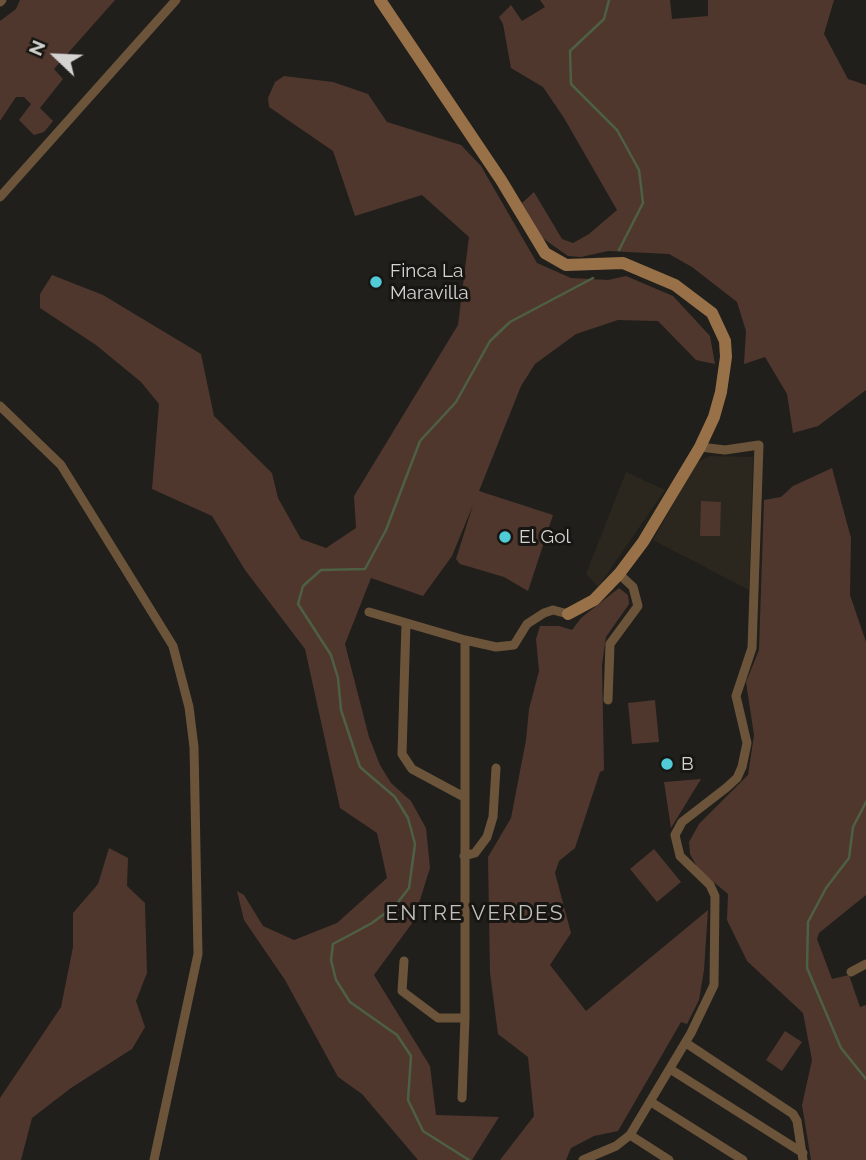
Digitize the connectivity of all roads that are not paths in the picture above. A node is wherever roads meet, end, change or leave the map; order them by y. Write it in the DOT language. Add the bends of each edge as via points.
graph roads {
  1 [pos="176,0"];
  2 [pos="380,0"];
  3 [pos="0,197"];
  4 [pos="0,406"];
  5 [pos="700,447"];
  6 [pos="619,574"];
  7 [pos="369,612"];
  8 [pos="568,614"];
  9 [pos="406,623"];
  10 [pos="465,640"];
  11 [pos="608,700"];
  12 [pos="496,768"];
  13 [pos="464,797"];
  14 [pos="464,856"];
  15 [pos="404,961"];
  16 [pos="866,964"];
  17 [pos="851,972"];
  18 [pos="465,1018"];
  19 [pos="686,1042"];
  20 [pos="670,1069"];
  21 [pos="462,1098"];
  22 [pos="651,1102"];
  23 [pos="630,1135"];
  24 [pos="803,1156"];
  25 [pos="589,1158"];
  26 [pos="154,1160"];
  27 [pos="669,1160"];
  28 [pos="743,1160"];
  1 -- 3 [label="street"];
  2 -- 5 [label="street" via="545,253 566,265 633,265 675,285 712,313 726,358 714,417"];
  4 -- 26 [label="street" via="61,465 173,646 189,707 194,747 198,954"];
  5 -- 6 [label="street"];
  5 -- 19 [label="street" via="725,450 759,445 752,648 736,696 747,743 737,778 682,821 675,835 680,856 715,896 714,985"];
  6 -- 8 [label="street" via="594,600"];
  6 -- 11 [label="street" via="633,587 638,606 610,644"];
  7 -- 9 [label="street"];
  8 -- 10 [label="street" via="544,613 527,625 514,645 496,647"];
  9 -- 10 [label="street"];
  9 -- 13 [label="street" via="402,754 412,769"];
  10 -- 13 [label="street"];
  12 -- 14 [label="street" via="487,837 475,853"];
  13 -- 14 [label="street"];
  14 -- 18 [label="street"];
  15 -- 18 [label="street" via="402,991 438,1018"];
  16 -- 17 [label="street"];
  18 -- 21 [label="street"];
  19 -- 20 [label="street"];
  19 -- 24 [label="street" via="793,1114"];
  20 -- 22 [label="street"];
  20 -- 24 [label="street"];
  22 -- 23 [label="street"];
  22 -- 28 [label="street"];
  23 -- 25 [label="street"];
  23 -- 27 [label="street"];
}
